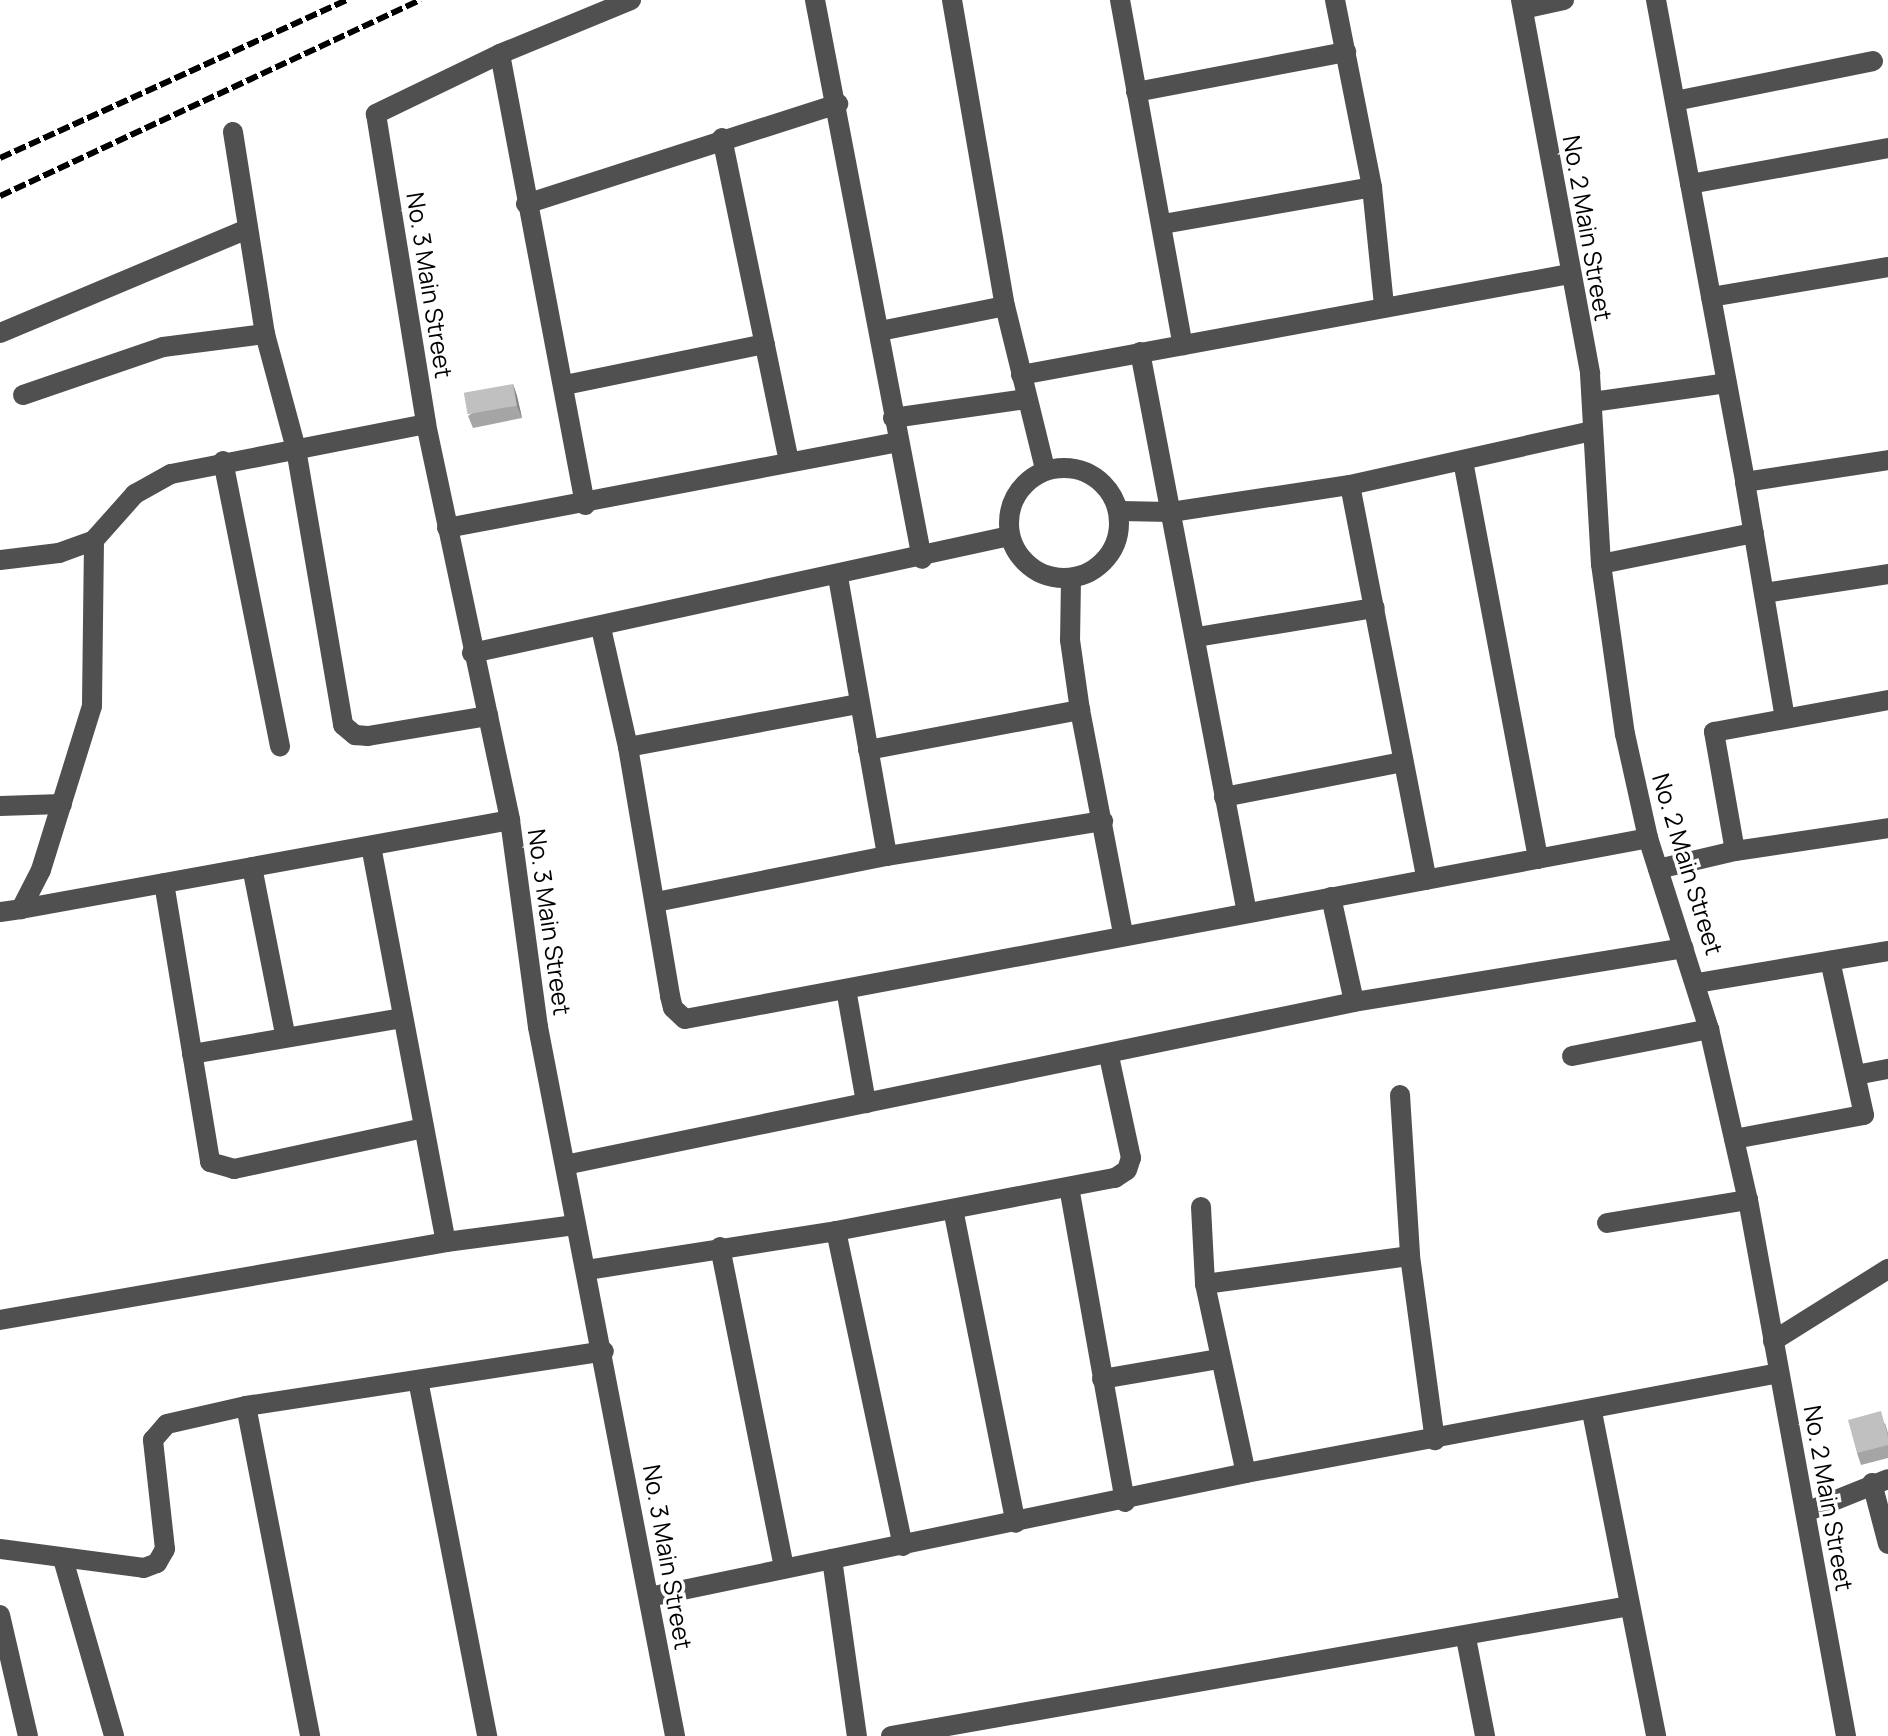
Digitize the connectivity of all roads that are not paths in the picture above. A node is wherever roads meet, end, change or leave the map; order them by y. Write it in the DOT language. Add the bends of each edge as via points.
graph roads {
  1 [pos="631,0"];
  2 [pos="815,0"];
  3 [pos="952,0"];
  4 [pos="1120,0"];
  5 [pos="1335,0"];
  6 [pos="1564,0"];
  7 [pos="1656,0"];
  8 [pos="1522,4"];
  9 [pos="1346,52"];
  10 [pos="500,54"];
  11 [pos="1873,61"];
  12 [pos="1136,92"];
  13 [pos="1675,101"];
  14 [pos="838,104"];
  15 [pos="233,132"];
  16 [pos="722,138"];
  17 [pos="1888,148"];
  18 [pos="1690,184"];
  19 [pos="1372,187"];
  20 [pos="526,204"];
  21 [pos="1163,224"];
  22 [pos="248,229"];
  23 [pos="1887,272"];
  24 [pos="1569,274"];
  25 [pos="1711,297"];
  26 [pos="1384,305"];
  27 [pos="1005,306"];
  28 [pos="880,331"];
  29 [pos="0,333"];
  30 [pos="265,334"];
  31 [pos="765,344"];
  32 [pos="1183,345"];
  33 [pos="1140,352"];
  34 [pos="1021,375"];
  35 [pos="1727,383"];
  36 [pos="565,385"];
  37 [pos="23,395"];
  38 [pos="1027,399"];
  39 [pos="1592,402"];
  40 [pos="893,418"];
  41 [pos="426,424"];
  42 [pos="1592,431"];
  43 [pos="899,442"];
  44 [pos="296,449"];
  45 [pos="1888,460"];
  46 [pos="223,461"];
  47 [pos="789,461"];
  48 [pos="1463,461"];
  49 [pos="1045,469"];
  50 [pos="1745,482"];
  51 [pos="1350,485"];
  52 [pos="585,505"];
  53 [pos="1120,511"];
  54 [pos="1171,512"];
  55 [pos="447,528"];
  56 [pos="1754,533"];
  57 [pos="1009,536"];
  58 [pos="94,540"];
  59 [pos="922,559"];
  60 [pos="0,560"];
  61 [pos="1601,564"];
  62 [pos="1888,574"];
  63 [pos="838,577"];
  64 [pos="1071,579"];
  65 [pos="1764,593"];
  66 [pos="1375,608"];
  67 [pos="601,628"];
  68 [pos="1197,637"];
  69 [pos="472,653"];
  70 [pos="1888,700"];
  71 [pos="858,704"];
  72 [pos="1080,710"];
  73 [pos="488,716"];
  74 [pos="1785,718"];
  75 [pos="280,746"];
  76 [pos="628,747"];
  77 [pos="868,750"];
  78 [pos="1402,762"];
  79 [pos="1224,797"];
  80 [pos="62,804"];
  81 [pos="0,806"];
  82 [pos="510,820"];
  83 [pos="1103,821"];
  84 [pos="1888,828"];
  85 [pos="1648,838"];
  86 [pos="371,846"];
  87 [pos="1735,851"];
  88 [pos="887,856"];
  89 [pos="1538,859"];
  90 [pos="252,867"];
  91 [pos="1658,869"];
  92 [pos="1427,880"];
  93 [pos="164,883"];
  94 [pos="1331,897"];
  95 [pos="656,902"];
  96 [pos="21,909"];
  97 [pos="0,912"];
  98 [pos="1247,913"];
  99 [pos="1123,933"];
  100 [pos="1684,948"];
  101 [pos="1888,951"];
  102 [pos="1830,961"];
  103 [pos="1697,983"];
  104 [pos="846,989"];
  105 [pos="1354,1002"];
  106 [pos="403,1018"];
  107 [pos="1709,1029"];
  108 [pos="285,1034"];
  109 [pos="192,1054"];
  110 [pos="1109,1056"];
  111 [pos="1572,1056"];
  112 [pos="1888,1069"];
  113 [pos="1856,1075"];
  114 [pos="1400,1095"];
  115 [pos="866,1103"];
  116 [pos="424,1128"];
  117 [pos="1734,1139"];
  118 [pos="565,1165"];
  119 [pos="1069,1187"];
  120 [pos="1748,1200"];
  121 [pos="1201,1207"];
  122 [pos="953,1209"];
  123 [pos="1607,1223"];
  124 [pos="575,1225"];
  125 [pos="836,1231"];
  126 [pos="446,1242"];
  127 [pos="720,1247"];
  128 [pos="1410,1256"];
  129 [pos="1888,1269"];
  130 [pos="587,1270"];
  131 [pos="1205,1284"];
  132 [pos="0,1320"];
  133 [pos="1773,1341"];
  134 [pos="604,1351"];
  135 [pos="1219,1359"];
  136 [pos="1779,1373"];
  137 [pos="1102,1379"];
  138 [pos="418,1380"];
  139 [pos="246,1406"];
  140 [pos="1592,1412"];
  141 [pos="1435,1440"];
  142 [pos="1246,1473"];
  143 [pos="1880,1481"];
  144 [pos="1125,1502"];
  145 [pos="1806,1512"];
  146 [pos="1016,1523"];
  147 [pos="1888,1544"];
  148 [pos="903,1546"];
  149 [pos="0,1549"];
  150 [pos="63,1559"];
  151 [pos="832,1559"];
  152 [pos="784,1566"];
  153 [pos="649,1597"];
  154 [pos="1629,1606"];
  155 [pos="0,1615"];
  156 [pos="1466,1638"];
  157 [pos="28,1736"];
  158 [pos="114,1736"];
  159 [pos="310,1736"];
  160 [pos="487,1736"];
  161 [pos="675,1736"];
  162 [pos="857,1736"];
  163 [pos="891,1736"];
  164 [pos="1485,1736"];
  165 [pos="1656,1736"];
  166 [pos="1846,1736"];
  1 -- 10 [label="street"];
  2 -- 14 [label="street"];
  3 -- 27 [label="street"];
  4 -- 12 [label="street"];
  5 -- 9 [label="street"];
  6 -- 8 [label="street"];
  7 -- 13 [label="street"];
  8 -- 24 [label="street, No. 2 Main Street"];
  9 -- 12 [label="street"];
  9 -- 19 [label="street"];
  10 -- 20 [label="street"];
  10 -- 41 [label="street, No. 3 Main Street" via="376,114"];
  11 -- 13 [label="street"];
  12 -- 21 [label="street"];
  13 -- 18 [label="street"];
  14 -- 16 [label="street"];
  14 -- 28 [label="street"];
  15 -- 22 [label="street"];
  16 -- 20 [label="street"];
  16 -- 31 [label="street"];
  17 -- 18 [label="street"];
  18 -- 25 [label="street"];
  19 -- 21 [label="street"];
  19 -- 26 [label="street"];
  20 -- 36 [label="street"];
  21 -- 32 [label="street"];
  22 -- 29 [label="street"];
  22 -- 30 [label="street"];
  23 -- 25 [label="street"];
  24 -- 26 [label="street"];
  24 -- 39 [label="street, No. 2 Main Street"];
  25 -- 35 [label="street"];
  26 -- 32 [label="street"];
  27 -- 28 [label="street"];
  27 -- 34 [label="street"];
  28 -- 40 [label="street"];
  30 -- 37 [label="street" via="163,347"];
  30 -- 44 [label="street"];
  31 -- 36 [label="street"];
  31 -- 47 [label="street"];
  32 -- 33 [label="street"];
  33 -- 34 [label="street"];
  33 -- 54 [label="street"];
  34 -- 38 [label="street"];
  35 -- 39 [label="street"];
  35 -- 50 [label="street"];
  36 -- 52 [label="street"];
  38 -- 40 [label="street"];
  38 -- 49 [label="street"];
  39 -- 42 [label="street, No. 2 Main Street"];
  40 -- 43 [label="street"];
  41 -- 44 [label="street"];
  41 -- 55 [label="street, No. 3 Main Street"];
  42 -- 48 [label="street"];
  42 -- 61 [label="street, No. 2 Main Street"];
  43 -- 47 [label="street"];
  43 -- 59 [label="street"];
  44 -- 46 [label="street"];
  44 -- 73 [label="street" via="343,725 355,735 368,736"];
  45 -- 50 [label="street"];
  46 -- 58 [label="street" via="155,481 135,494"];
  46 -- 75 [label="street"];
  47 -- 52 [label="street"];
  48 -- 51 [label="street"];
  48 -- 89 [label="street"];
  49 -- 53 [label="street" via="1077,467 1105,483"];
  49 -- 57 [label="street" via="1019,488 1008,519"];
  50 -- 56 [label="street"];
  51 -- 54 [label="street"];
  51 -- 66 [label="street"];
  52 -- 55 [label="street"];
  53 -- 54 [label="street"];
  53 -- 64 [label="street" via="1118,542 1100,567"];
  54 -- 68 [label="street"];
  55 -- 69 [label="street, No. 3 Main Street"];
  56 -- 61 [label="street"];
  56 -- 65 [label="street"];
  57 -- 59 [label="street"];
  57 -- 64 [label="street" via="1015,551 1039,573"];
  58 -- 60 [label="street" via="59,553"];
  58 -- 80 [label="street" via="92,706"];
  59 -- 63 [label="street"];
  61 -- 85 [label="street, No. 2 Main Street" via="1625,734"];
  62 -- 65 [label="street"];
  63 -- 67 [label="street"];
  63 -- 71 [label="street"];
  64 -- 72 [label="street" via="1070,640"];
  65 -- 74 [label="street"];
  66 -- 68 [label="street"];
  66 -- 78 [label="street"];
  67 -- 69 [label="street"];
  67 -- 76 [label="street"];
  68 -- 79 [label="street"];
  69 -- 73 [label="street, No. 3 Main Street"];
  70 -- 74 [label="street"];
  71 -- 76 [label="street"];
  71 -- 77 [label="street"];
  72 -- 77 [label="street"];
  72 -- 83 [label="street"];
  73 -- 82 [label="street, No. 3 Main Street"];
  74 -- 87 [label="street" via="1714,732"];
  76 -- 95 [label="street"];
  77 -- 88 [label="street"];
  78 -- 79 [label="street"];
  78 -- 92 [label="street"];
  79 -- 98 [label="street"];
  80 -- 81 [label="street"];
  80 -- 96 [label="street" via="41,870"];
  82 -- 86 [label="street"];
  82 -- 118 [label="street, No. 3 Main Street" via="538,1027"];
  83 -- 88 [label="street"];
  83 -- 99 [label="street"];
  84 -- 87 [label="street"];
  85 -- 89 [label="street"];
  85 -- 91 [label="street, No. 2 Main Street"];
  86 -- 90 [label="street"];
  86 -- 106 [label="street"];
  87 -- 91 [label="street"];
  88 -- 95 [label="street"];
  89 -- 92 [label="street"];
  90 -- 93 [label="street"];
  90 -- 108 [label="street"];
  91 -- 100 [label="street, No. 2 Main Street"];
  92 -- 94 [label="street"];
  93 -- 96 [label="street"];
  93 -- 109 [label="street"];
  94 -- 98 [label="street"];
  94 -- 105 [label="street"];
  95 -- 104 [label="street" via="670,996 685,1019"];
  96 -- 97 [label="street"];
  98 -- 99 [label="street"];
  99 -- 104 [label="street"];
  100 -- 103 [label="street, No. 2 Main Street"];
  100 -- 105 [label="street"];
  101 -- 102 [label="street"];
  102 -- 103 [label="street"];
  102 -- 113 [label="street"];
  103 -- 107 [label="street, No. 2 Main Street"];
  104 -- 115 [label="street"];
  105 -- 110 [label="street"];
  106 -- 108 [label="street"];
  106 -- 116 [label="street"];
  107 -- 111 [label="street"];
  107 -- 117 [label="street, No. 2 Main Street"];
  108 -- 109 [label="street"];
  109 -- 116 [label="street" via="206,1152 210,1162 224,1169"];
  110 -- 115 [label="street"];
  110 -- 119 [label="street" via="1131,1158 1127,1170 1115,1178"];
  112 -- 113 [label="street"];
  113 -- 117 [label="street" via="1864,1115"];
  114 -- 128 [label="street"];
  115 -- 118 [label="street"];
  116 -- 126 [label="street"];
  117 -- 120 [label="street, No. 2 Main Street"];
  118 -- 124 [label="street, No. 3 Main Street"];
  119 -- 122 [label="street"];
  119 -- 137 [label="street"];
  120 -- 123 [label="street"];
  120 -- 133 [label="street, No. 2 Main Street"];
  121 -- 131 [label="street"];
  122 -- 125 [label="street"];
  122 -- 146 [label="street"];
  124 -- 126 [label="street"];
  124 -- 130 [label="street, No. 3 Main Street"];
  125 -- 127 [label="street"];
  125 -- 148 [label="street"];
  126 -- 132 [label="street"];
  127 -- 130 [label="street"];
  127 -- 152 [label="street"];
  128 -- 131 [label="street"];
  128 -- 141 [label="street"];
  129 -- 133 [label="street"];
  130 -- 134 [label="street, No. 3 Main Street"];
  131 -- 135 [label="street"];
  133 -- 136 [label="street, No. 2 Main Street"];
  134 -- 138 [label="street"];
  134 -- 153 [label="street, No. 3 Main Street"];
  135 -- 137 [label="street"];
  135 -- 142 [label="street"];
  136 -- 140 [label="street"];
  136 -- 145 [label="street, No. 2 Main Street"];
  137 -- 144 [label="street"];
  138 -- 139 [label="street"];
  138 -- 160 [label="street"];
  139 -- 150 [label="street" via="158,1429 152,1455 165,1549 157,1563 144,1568"];
  139 -- 159 [label="street"];
  140 -- 141 [label="street"];
  140 -- 154 [label="street"];
  141 -- 142 [label="street"];
  142 -- 144 [label="street"];
  143 -- 145 [label="street"];
  143 -- 147 [label="street"];
  144 -- 146 [label="street"];
  145 -- 166 [label="street, No. 2 Main Street"];
  146 -- 148 [label="street"];
  148 -- 151 [label="street"];
  149 -- 150 [label="street"];
  150 -- 158 [label="street"];
  151 -- 152 [label="street"];
  151 -- 162 [label="street"];
  152 -- 153 [label="street"];
  153 -- 161 [label="street, No. 3 Main Street"];
  154 -- 156 [label="street"];
  154 -- 165 [label="street"];
  155 -- 157 [label="street"];
  156 -- 163 [label="street"];
  156 -- 164 [label="street"];
}
